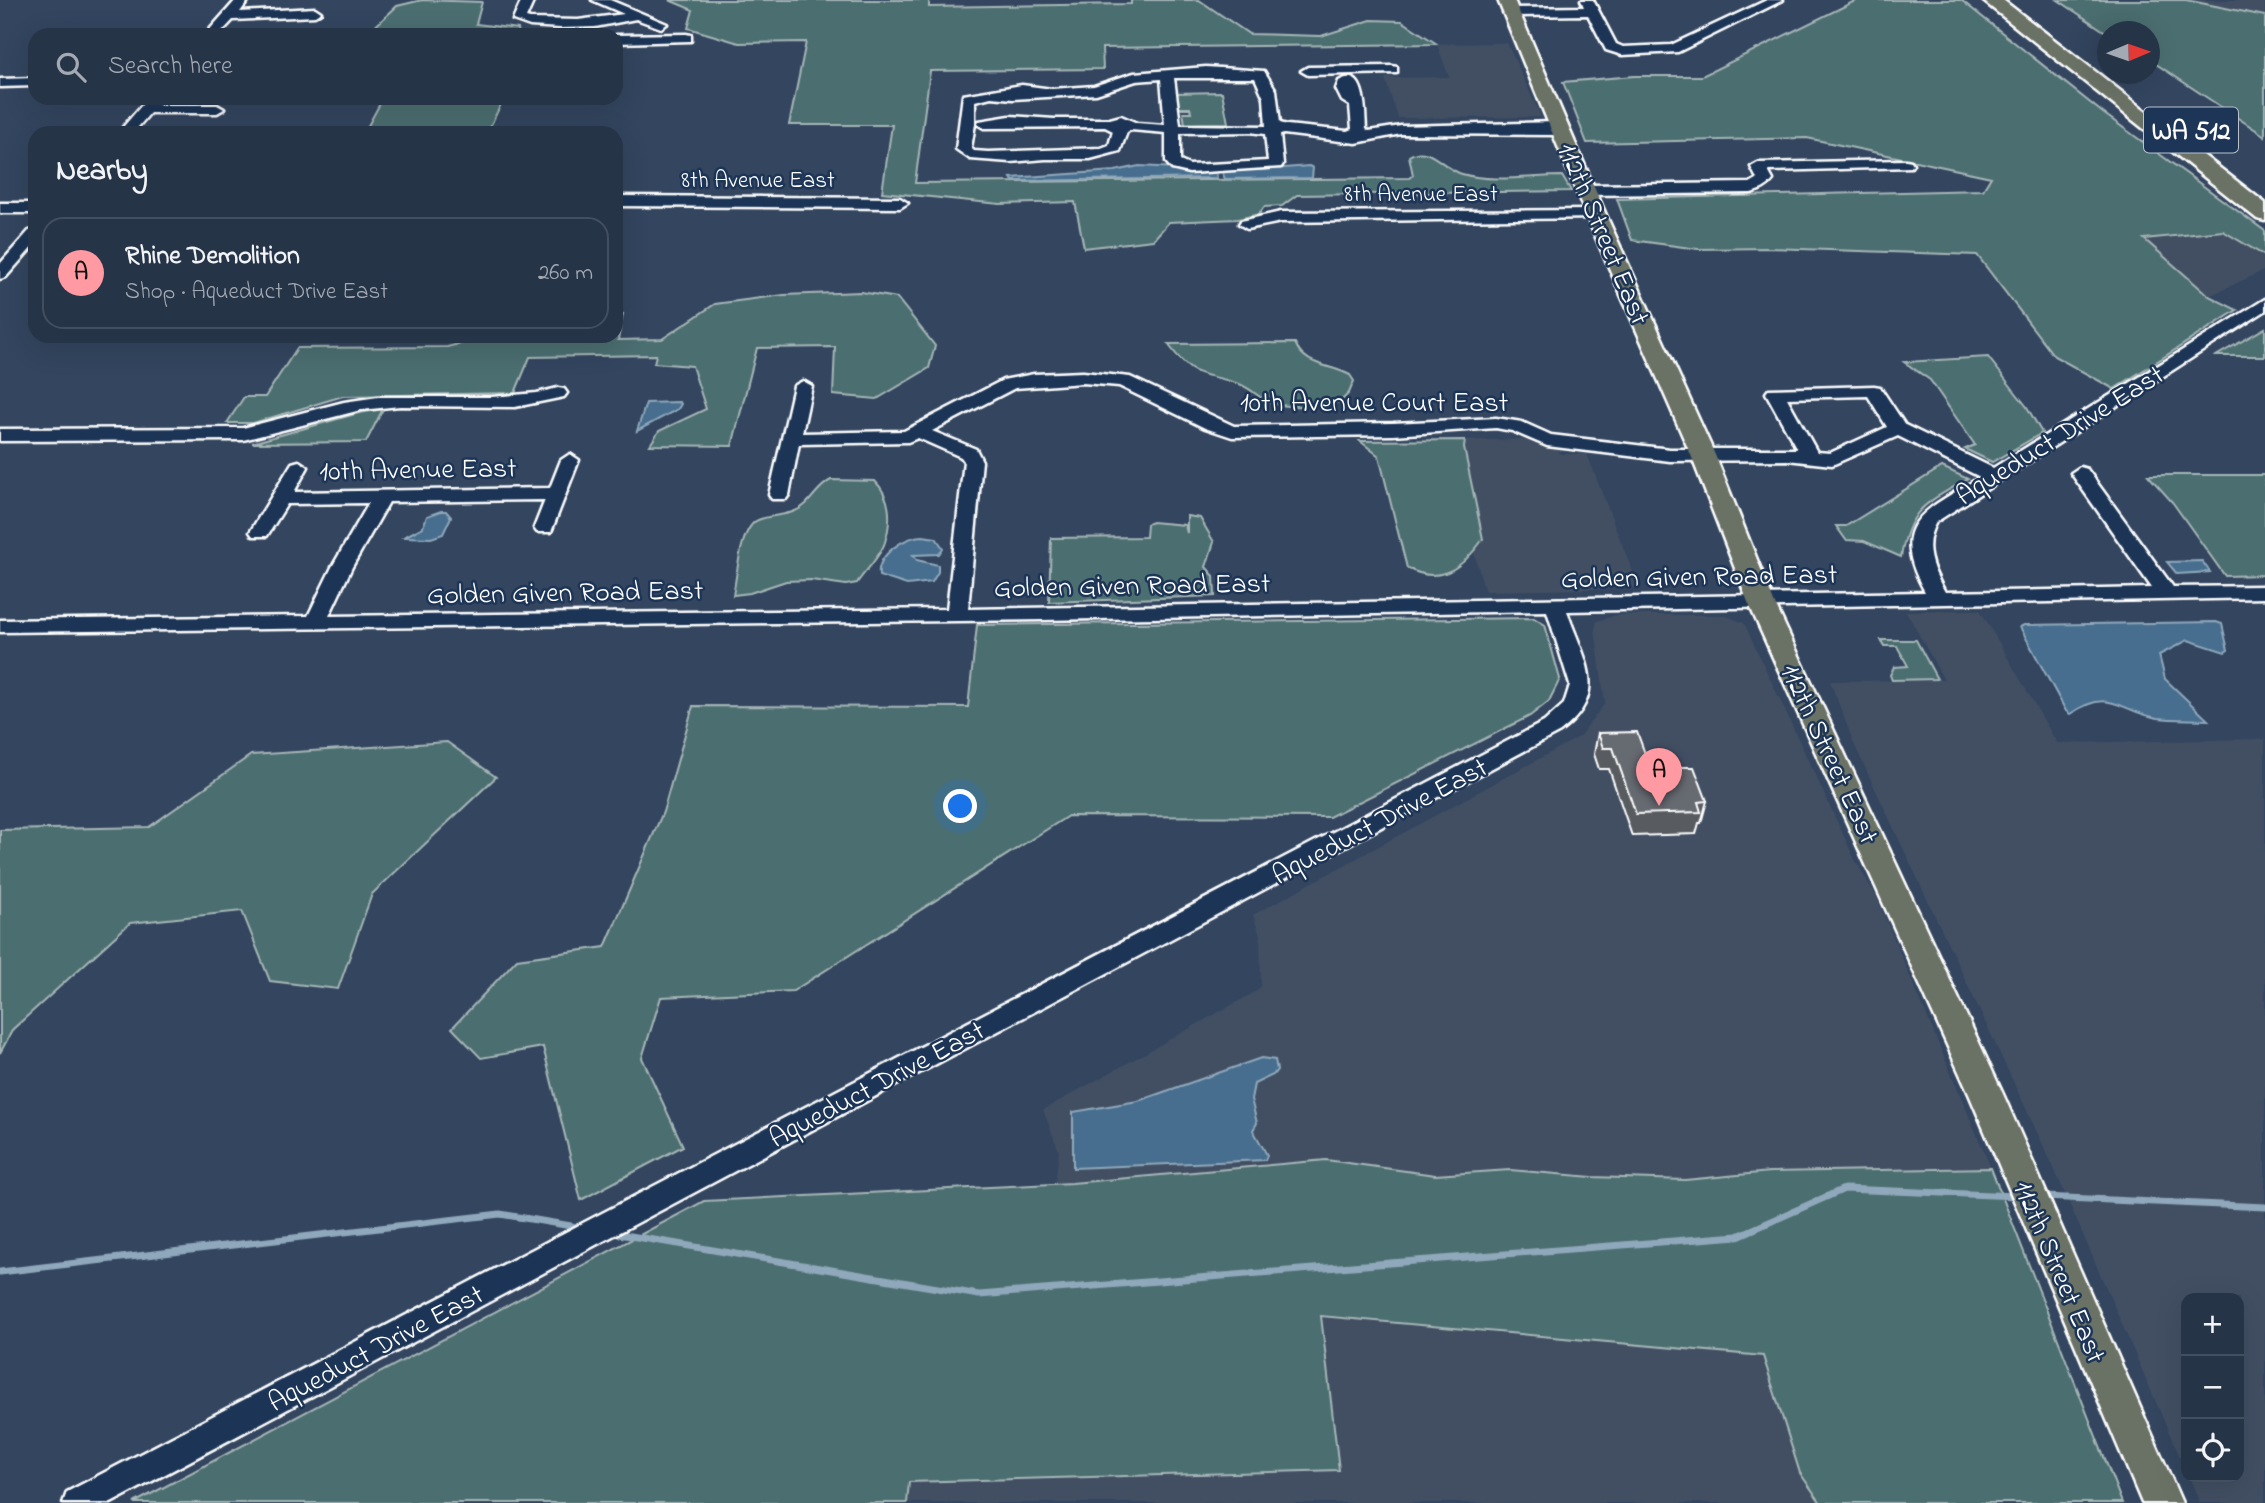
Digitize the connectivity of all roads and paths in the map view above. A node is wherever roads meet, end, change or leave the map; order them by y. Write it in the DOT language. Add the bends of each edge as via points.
graph roads {
  1 [pos="243,0"];
  2 [pos="528,0"];
  3 [pos="598,0"];
  4 [pos="1777,0"];
  5 [pos="1991,0"];
  6 [pos="2019,0"];
  7 [pos="1590,5"];
  8 [pos="1508,6"];
  9 [pos="315,12"];
  10 [pos="637,15"];
  11 [pos="229,16"];
  12 [pos="661,24"];
  13 [pos="218,28"];
  14 [pos="623,38"];
  15 [pos="686,38"];
  16 [pos="2097,59"];
  17 [pos="1392,70"];
  18 [pos="1308,71"];
  19 [pos="1170,74"];
  20 [pos="1348,76"];
  21 [pos="28,82"];
  22 [pos="0,83"];
  23 [pos="2129,84"];
  24 [pos="150,105"];
  25 [pos="164,105"];
  26 [pos="217,109"];
  27 [pos="1118,113"];
  28 [pos="1049,122"];
  29 [pos="968,124"];
  30 [pos="131,126"];
  31 [pos="1173,128"];
  32 [pos="1273,128"];
  33 [pos="1560,128"];
  34 [pos="1478,129"];
  35 [pos="1506,129"];
  36 [pos="1437,130"];
  37 [pos="2191,130"];
  38 [pos="1359,135"];
  39 [pos="1047,155"];
  40 [pos="988,156"];
  41 [pos="1366,156"];
  42 [pos="1276,164"];
  43 [pos="1906,164"];
  44 [pos="1586,190"];
  45 [pos="623,201"];
  46 [pos="900,203"];
  47 [pos="0,208"];
  48 [pos="28,208"];
  49 [pos="2265,214"];
  50 [pos="1596,215"];
  51 [pos="1247,224"];
  52 [pos="28,242"];
  53 [pos="0,274"];
  54 [pos="2265,304"];
  55 [pos="803,386"];
  56 [pos="558,393"];
  57 [pos="1898,429"];
  58 [pos="920,432"];
  59 [pos="0,435"];
  60 [pos="792,439"];
  61 [pos="1703,455"];
  62 [pos="1809,455"];
  63 [pos="570,460"];
  64 [pos="299,467"];
  65 [pos="1985,472"];
  66 [pos="2080,473"];
  67 [pos="556,494"];
  68 [pos="779,495"];
  69 [pos="382,497"];
  70 [pos="282,498"];
  71 [pos="544,528"];
  72 [pos="260,532"];
  73 [pos="2265,592"];
  74 [pos="2167,594"];
  75 [pos="1938,599"];
  76 [pos="1761,601"];
  77 [pos="1555,605"];
  78 [pos="957,615"];
  79 [pos="316,622"];
  80 [pos="0,626"];
  81 [pos="79,1503"];
  82 [pos="2162,1503"];
  1 -- 11 [label="street"];
  2 -- 10 [label="street" via="517,19 525,22 610,22"];
  3 -- 10 [label="street"];
  4 -- 7 [label="street" via="1673,48 1622,51 1611,47"];
  5 -- 49 [label="highway, WA 512"];
  6 -- 16 [label="highway"];
  7 -- 8 [label="street"];
  8 -- 33 [label="main road, 112th Street East"];
  9 -- 11 [label="street"];
  10 -- 12 [label="street"];
  11 -- 13 [label="street"];
  14 -- 15 [label="street"];
  17 -- 20 [label="street"];
  18 -- 20 [label="street"];
  19 -- 27 [label="street" via="1134,77"];
  19 -- 31 [label="street"];
  19 -- 32 [label="street" via="1206,71 1262,76 1273,103"];
  20 -- 38 [label="street" via="1356,90"];
  21 -- 22 [label="street"];
  23 -- 37 [label="highway, WA 512"];
  24 -- 30 [label="street"];
  25 -- 26 [label="street"];
  27 -- 28 [label="street"];
  27 -- 29 [label="street" via="1049,92 1022,89 968,98"];
  27 -- 31 [label="street"];
  27 -- 39 [label="street" via="1115,148"];
  28 -- 29 [label="street"];
  29 -- 40 [label="street" via="962,149 970,155"];
  31 -- 32 [label="street"];
  31 -- 42 [label="street" via="1173,162 1177,166"];
  32 -- 38 [label="street"];
  32 -- 42 [label="street"];
  33 -- 35 [label="street"];
  33 -- 44 [label="main road, 112th Street East"];
  34 -- 35 [label="street" via="1494,135"];
  34 -- 36 [label="street"];
  36 -- 38 [label="street"];
  38 -- 41 [label="street"];
  39 -- 40 [label="street"];
  43 -- 44 [label="street" via="1758,167 1764,182 1751,188"];
  44 -- 50 [label="main road, 112th Street East"];
  45 -- 46 [label="street, 8th Avenue East"];
  47 -- 48 [label="street"];
  50 -- 51 [label="street, 8th Avenue East" via="1281,217"];
  50 -- 61 [label="main road, 112th Street East"];
  52 -- 53 [label="street"];
  54 -- 65 [label="street, Aqueduct Drive East"];
  55 -- 60 [label="street"];
  56 -- 59 [label="street" via="526,400 362,404 243,434"];
  57 -- 62 [label="street, 10th Avenue Court East" via="1837,457"];
  57 -- 62 [label="street" via="1874,391 1775,393"];
  57 -- 65 [label="street"];
  58 -- 60 [label="street, 10th Avenue Court East" via="900,438"];
  58 -- 61 [label="street, 10th Avenue Court East" via="1009,384 1107,379 1124,381 1211,424 1233,430 1496,423 1516,426 1546,440"];
  58 -- 78 [label="street" via="969,453 972,461"];
  60 -- 68 [label="street"];
  61 -- 62 [label="street, 10th Avenue Court East"];
  61 -- 76 [label="main road, 112th Street East"];
  63 -- 67 [label="street"];
  64 -- 70 [label="street"];
  65 -- 75 [label="street, Aqueduct Drive East" via="1928,518 1917,537 1920,561"];
  66 -- 74 [label="street"];
  67 -- 69 [label="street, 10th Avenue East"];
  67 -- 71 [label="street"];
  69 -- 70 [label="street, 10th Avenue East"];
  69 -- 79 [label="street"];
  70 -- 72 [label="street"];
  73 -- 74 [label="street, Golden Given Road East"];
  74 -- 75 [label="street, Golden Given Road East"];
  75 -- 76 [label="street, Golden Given Road East"];
  76 -- 77 [label="street, Golden Given Road East"];
  76 -- 82 [label="main road, 112th Street East" via="1986,1094"];
  77 -- 78 [label="street, Golden Given Road East"];
  77 -- 81 [label="street, Aqueduct Drive East" via="1581,685 1571,712 1552,727"];
  78 -- 79 [label="street, Golden Given Road East"];
  79 -- 80 [label="street, Golden Given Road East"];
}
